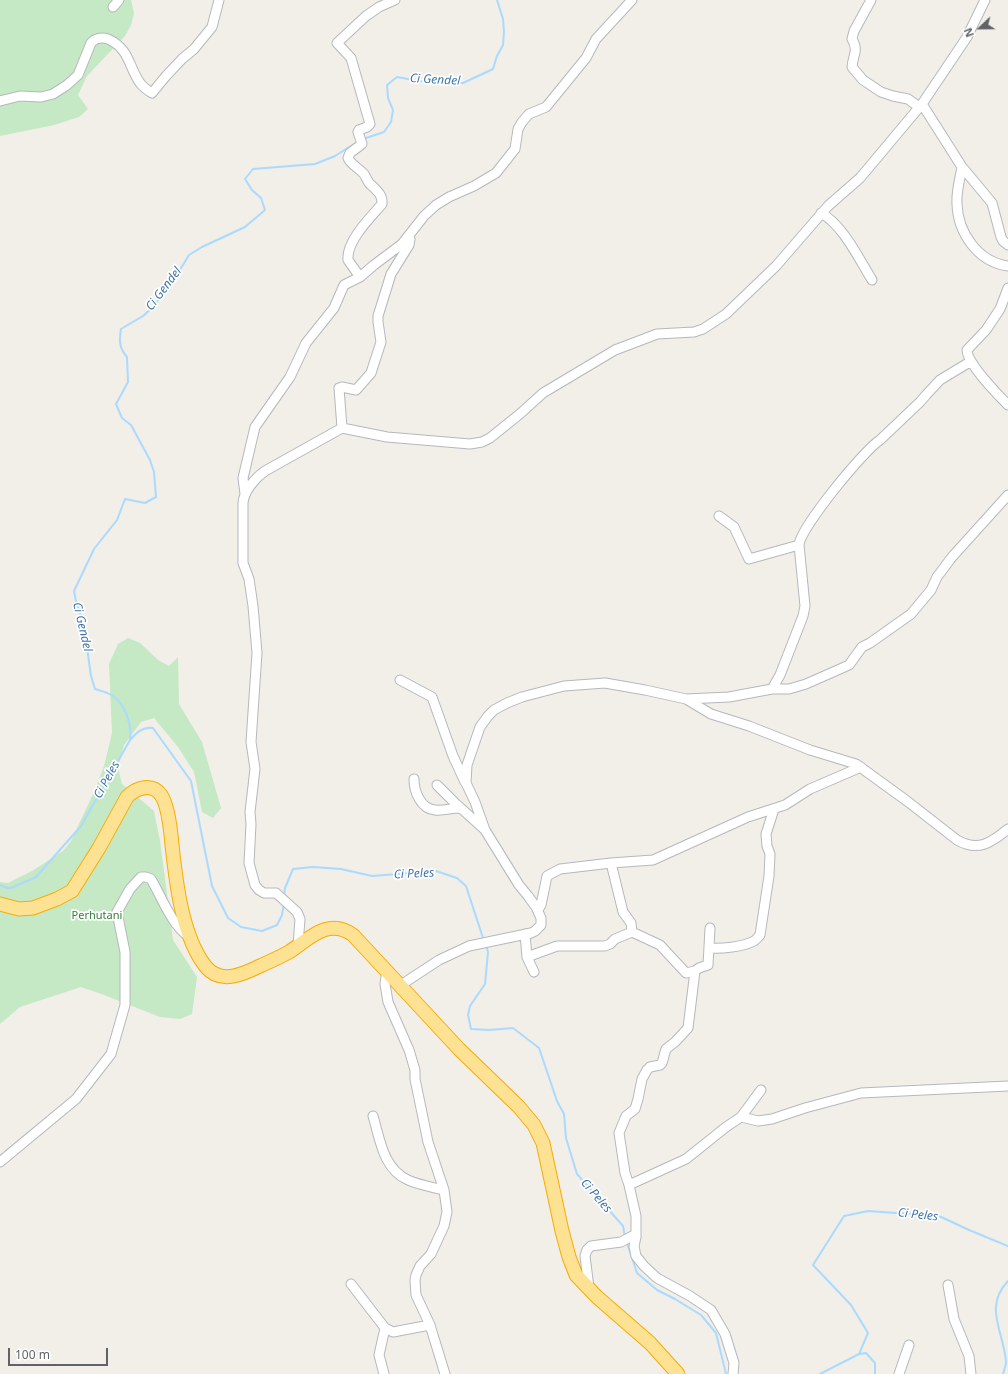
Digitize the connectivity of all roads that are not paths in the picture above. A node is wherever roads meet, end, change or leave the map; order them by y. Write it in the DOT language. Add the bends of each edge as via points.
graph roads {
  1 [pos="219,0"];
  2 [pos="395,0"];
  3 [pos="632,0"];
  4 [pos="871,0"];
  5 [pos="985,0"];
  6 [pos="0,101"];
  7 [pos="920,106"];
  8 [pos="962,167"];
  9 [pos="821,213"];
  10 [pos="410,233"];
  11 [pos="1008,245"];
  12 [pos="1008,266"];
  13 [pos="360,277"];
  14 [pos="872,280"];
  15 [pos="1008,288"];
  16 [pos="973,364"];
  17 [pos="1008,405"];
  18 [pos="342,428"];
  19 [pos="245,494"];
  20 [pos="1008,495"];
  21 [pos="719,516"];
  22 [pos="799,545"];
  23 [pos="400,680"];
  24 [pos="772,689"];
  25 [pos="686,699"];
  26 [pos="861,767"];
  27 [pos="414,779"];
  28 [pos="466,783"];
  29 [pos="437,785"];
  30 [pos="460,808"];
  31 [pos="774,809"];
  32 [pos="485,830"];
  33 [pos="1008,830"];
  34 [pos="611,863"];
  35 [pos="0,904"];
  36 [pos="538,910"];
  37 [pos="710,928"];
  38 [pos="632,932"];
  39 [pos="525,934"];
  40 [pos="191,938"];
  41 [pos="298,945"];
  42 [pos="709,948"];
  43 [pos="527,958"];
  44 [pos="387,970"];
  45 [pos="695,971"];
  46 [pos="534,972"];
  47 [pos="385,984"];
  48 [pos="404,988"];
  49 [pos="1008,1086"];
  50 [pos="761,1090"];
  51 [pos="373,1116"];
  52 [pos="741,1117"];
  53 [pos="0,1162"];
  54 [pos="629,1185"];
  55 [pos="444,1190"];
  56 [pos="630,1237"];
  57 [pos="351,1284"];
  58 [pos="948,1285"];
  59 [pos="589,1290"];
  60 [pos="430,1325"];
  61 [pos="384,1328"];
  62 [pos="909,1345"];
  63 [pos="384,1374"];
  64 [pos="445,1374"];
  65 [pos="678,1374"];
  66 [pos="733,1374"];
  67 [pos="899,1374"];
  68 [pos="971,1374"];
  1 -- 6 [label="street" via="212,27 194,50 182,59 152,93 139,82 121,48 114,42 102,38 91,43 78,75 58,91 41,97 20,96"];
  2 -- 13 [label="street" via="366,16 337,42 351,58 370,124 359,130 360,146 350,153 348,158 381,196 382,204 350,247 348,260"];
  3 -- 10 [label="street" via="596,39 586,58 546,107 529,114 522,122 518,129 515,149 496,173 436,205"];
  4 -- 7 [label="street" via="854,31 852,39 856,50 852,67 863,80 881,92 908,99"];
  5 -- 7 [label="street" via="967,37"];
  7 -- 8 [label="street"];
  7 -- 9 [label="street" via="860,178"];
  8 -- 11 [label="street" via="992,203 1001,237"];
  8 -- 12 [label="street" via="957,204 963,230 971,244 983,256"];
  9 -- 14 [label="street" via="840,230"];
  9 -- 18 [label="street" via="776,266 726,314 694,332 657,334 615,350 543,393 522,413 482,442 470,444 387,437"];
  10 -- 13 [label="street" via="402,244"];
  10 -- 18 [label="street" via="409,245 391,274 378,316 381,342 372,370 357,389 342,386 339,388"];
  13 -- 19 [label="street" via="344,285 334,308 306,343 290,377 255,426 243,478"];
  15 -- 16 [label="street" via="1000,309 986,330 967,350 968,358"];
  16 -- 17 [label="street"];
  16 -- 22 [label="street" via="968,363 940,380 870,448 850,469 806,527"];
  18 -- 19 [label="street" via="265,471"];
  19 -- 41 [label="street" via="243,562 254,606 257,653 252,742 255,769 250,812 249,863 255,885 259,890 264,893 276,893 297,912 300,919"];
  20 -- 24 [label="street" via="952,557 937,577 932,590 911,614 862,647 849,665 798,687"];
  21 -- 22 [label="street" via="734,527 749,559"];
  22 -- 24 [label="street" via="805,606 786,662"];
  23 -- 28 [label="street" via="432,697 453,756"];
  24 -- 25 [label="street" via="729,697"];
  25 -- 26 [label="street" via="711,714"];
  25 -- 28 [label="street" via="605,683 564,686 522,697 494,710 480,727 467,765"];
  26 -- 31 [label="street" via="816,786 790,803"];
  26 -- 33 [label="street" via="966,845 984,845"];
  27 -- 30 [label="street" via="414,787 420,801 429,809"];
  28 -- 32 [label="street"];
  29 -- 30 [label="street"];
  30 -- 32 [label="street"];
  31 -- 34 [label="street" via="748,817 653,860"];
  31 -- 42 [label="street" via="766,834 770,854 769,876 760,934 755,941 744,945"];
  32 -- 36 [label="street" via="518,886"];
  34 -- 36 [label="street" via="560,869 547,876"];
  34 -- 38 [label="street"];
  35 -- 40 [label="highway" via="19,909 33,908 58,900 72,891 127,796 139,788 148,787 162,797 166,810 179,895"];
  36 -- 39 [label="street" via="541,925 536,931"];
  37 -- 42 [label="street"];
  38 -- 43 [label="street" via="608,945 557,946"];
  38 -- 45 [label="street" via="662,947 685,972"];
  39 -- 43 [label="street"];
  39 -- 48 [label="street" via="468,946 439,960"];
  40 -- 41 [label="highway" via="206,966 224,977 246,973"];
  40 -- 53 [label="street" via="176,923 151,879 141,877 130,889 117,912 125,952 125,1005 110,1054 76,1099"];
  41 -- 44 [label="highway" via="322,930 342,929 353,935"];
  42 -- 45 [label="street" via="708,966"];
  43 -- 46 [label="street"];
  44 -- 47 [label="street"];
  44 -- 48 [label="highway"];
  45 -- 54 [label="street" via="687,1030 666,1049 660,1065 647,1070 642,1079 635,1109 626,1116 619,1133"];
  47 -- 48 [label="street" via="394,988"];
  47 -- 55 [label="street" via="388,1002 415,1070 428,1142"];
  48 -- 59 [label="highway" via="459,1049 534,1125 543,1142 569,1257 576,1275"];
  49 -- 52 [label="street" via="861,1093 772,1119 758,1121"];
  50 -- 52 [label="street"];
  51 -- 55 [label="street" via="384,1156 391,1168 407,1180"];
  52 -- 54 [label="street" via="686,1159"];
  54 -- 56 [label="street" via="636,1216"];
  55 -- 60 [label="street" via="447,1212 444,1226 429,1257 420,1266 415,1280 416,1295"];
  56 -- 59 [label="street" via="591,1246 587,1250 585,1256"];
  56 -- 66 [label="street" via="636,1256 657,1278 710,1310 726,1334 734,1363"];
  57 -- 61 [label="street"];
  58 -- 68 [label="street" via="954,1319 969,1356"];
  59 -- 65 [label="highway" via="644,1336"];
  60 -- 61 [label="street" via="393,1332"];
  60 -- 64 [label="street"];
  61 -- 63 [label="street" via="379,1355"];
  62 -- 67 [label="street"];
}
